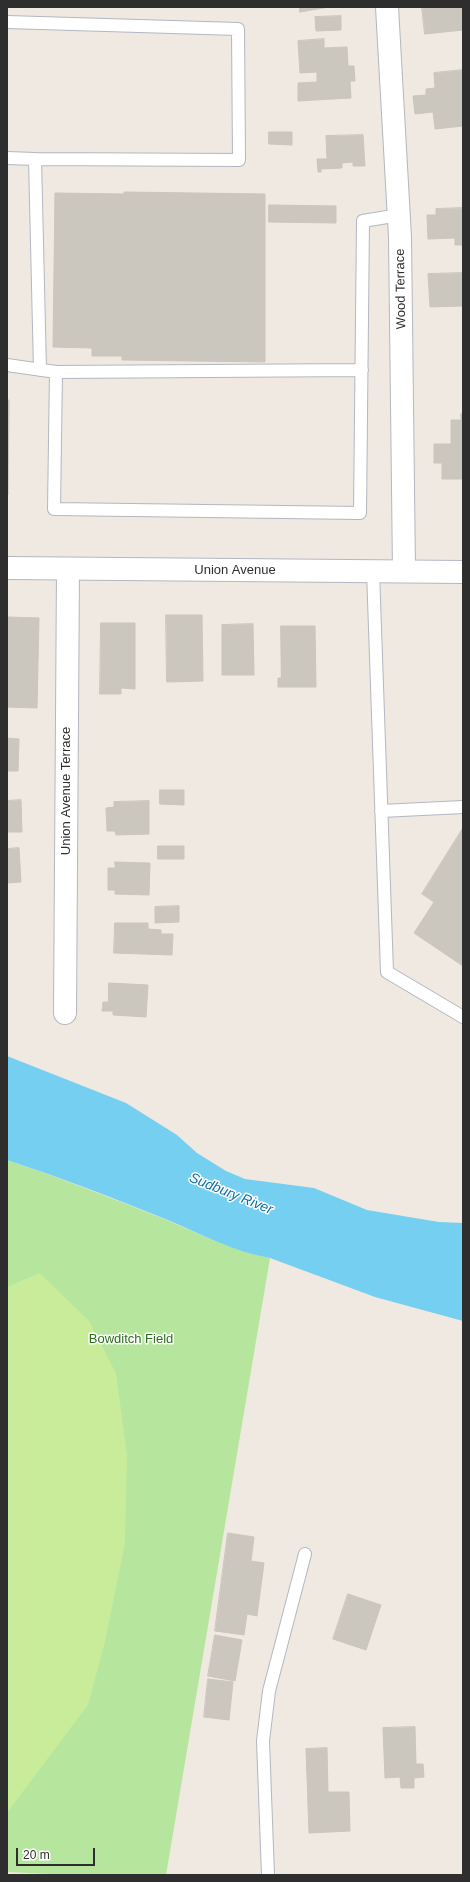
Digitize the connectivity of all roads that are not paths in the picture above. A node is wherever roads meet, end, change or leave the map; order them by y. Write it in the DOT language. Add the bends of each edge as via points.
graph roads {
  1 [pos="387,7"];
  2 [pos="7,22"];
  3 [pos="7,158"];
  4 [pos="35,159"];
  5 [pos="399,215"];
  6 [pos="7,365"];
  7 [pos="40,370"];
  8 [pos="362,370"];
  9 [pos="56,372"];
  10 [pos="7,568"];
  11 [pos="68,569"];
  12 [pos="373,571"];
  13 [pos="404,571"];
  14 [pos="463,572"];
  15 [pos="463,807"];
  16 [pos="381,811"];
  17 [pos="65,1013"];
  18 [pos="463,1017"];
  19 [pos="305,1554"];
  20 [pos="268,1875"];
  1 -- 5 [label="street, Wood Terrace"];
  2 -- 4 [label="lane" via="238,29 238,160"];
  3 -- 4 [label="lane"];
  4 -- 7 [label="lane"];
  5 -- 8 [label="lane" via="363,221"];
  5 -- 13 [label="street, Wood Terrace"];
  6 -- 7 [label="lane"];
  7 -- 9 [label="lane"];
  8 -- 9 [label="lane"];
  8 -- 9 [label="lane" via="360,513 54,509"];
  10 -- 11 [label="street, Union Avenue"];
  11 -- 12 [label="street, Union Avenue"];
  11 -- 17 [label="street, Union Avenue Terrace"];
  12 -- 13 [label="street, Union Avenue"];
  12 -- 16 [label="lane"];
  13 -- 14 [label="street, Union Avenue"];
  15 -- 16 [label="lane"];
  16 -- 18 [label="lane" via="387,972"];
  19 -- 20 [label="lane" via="269,1691 263,1741"];
}
